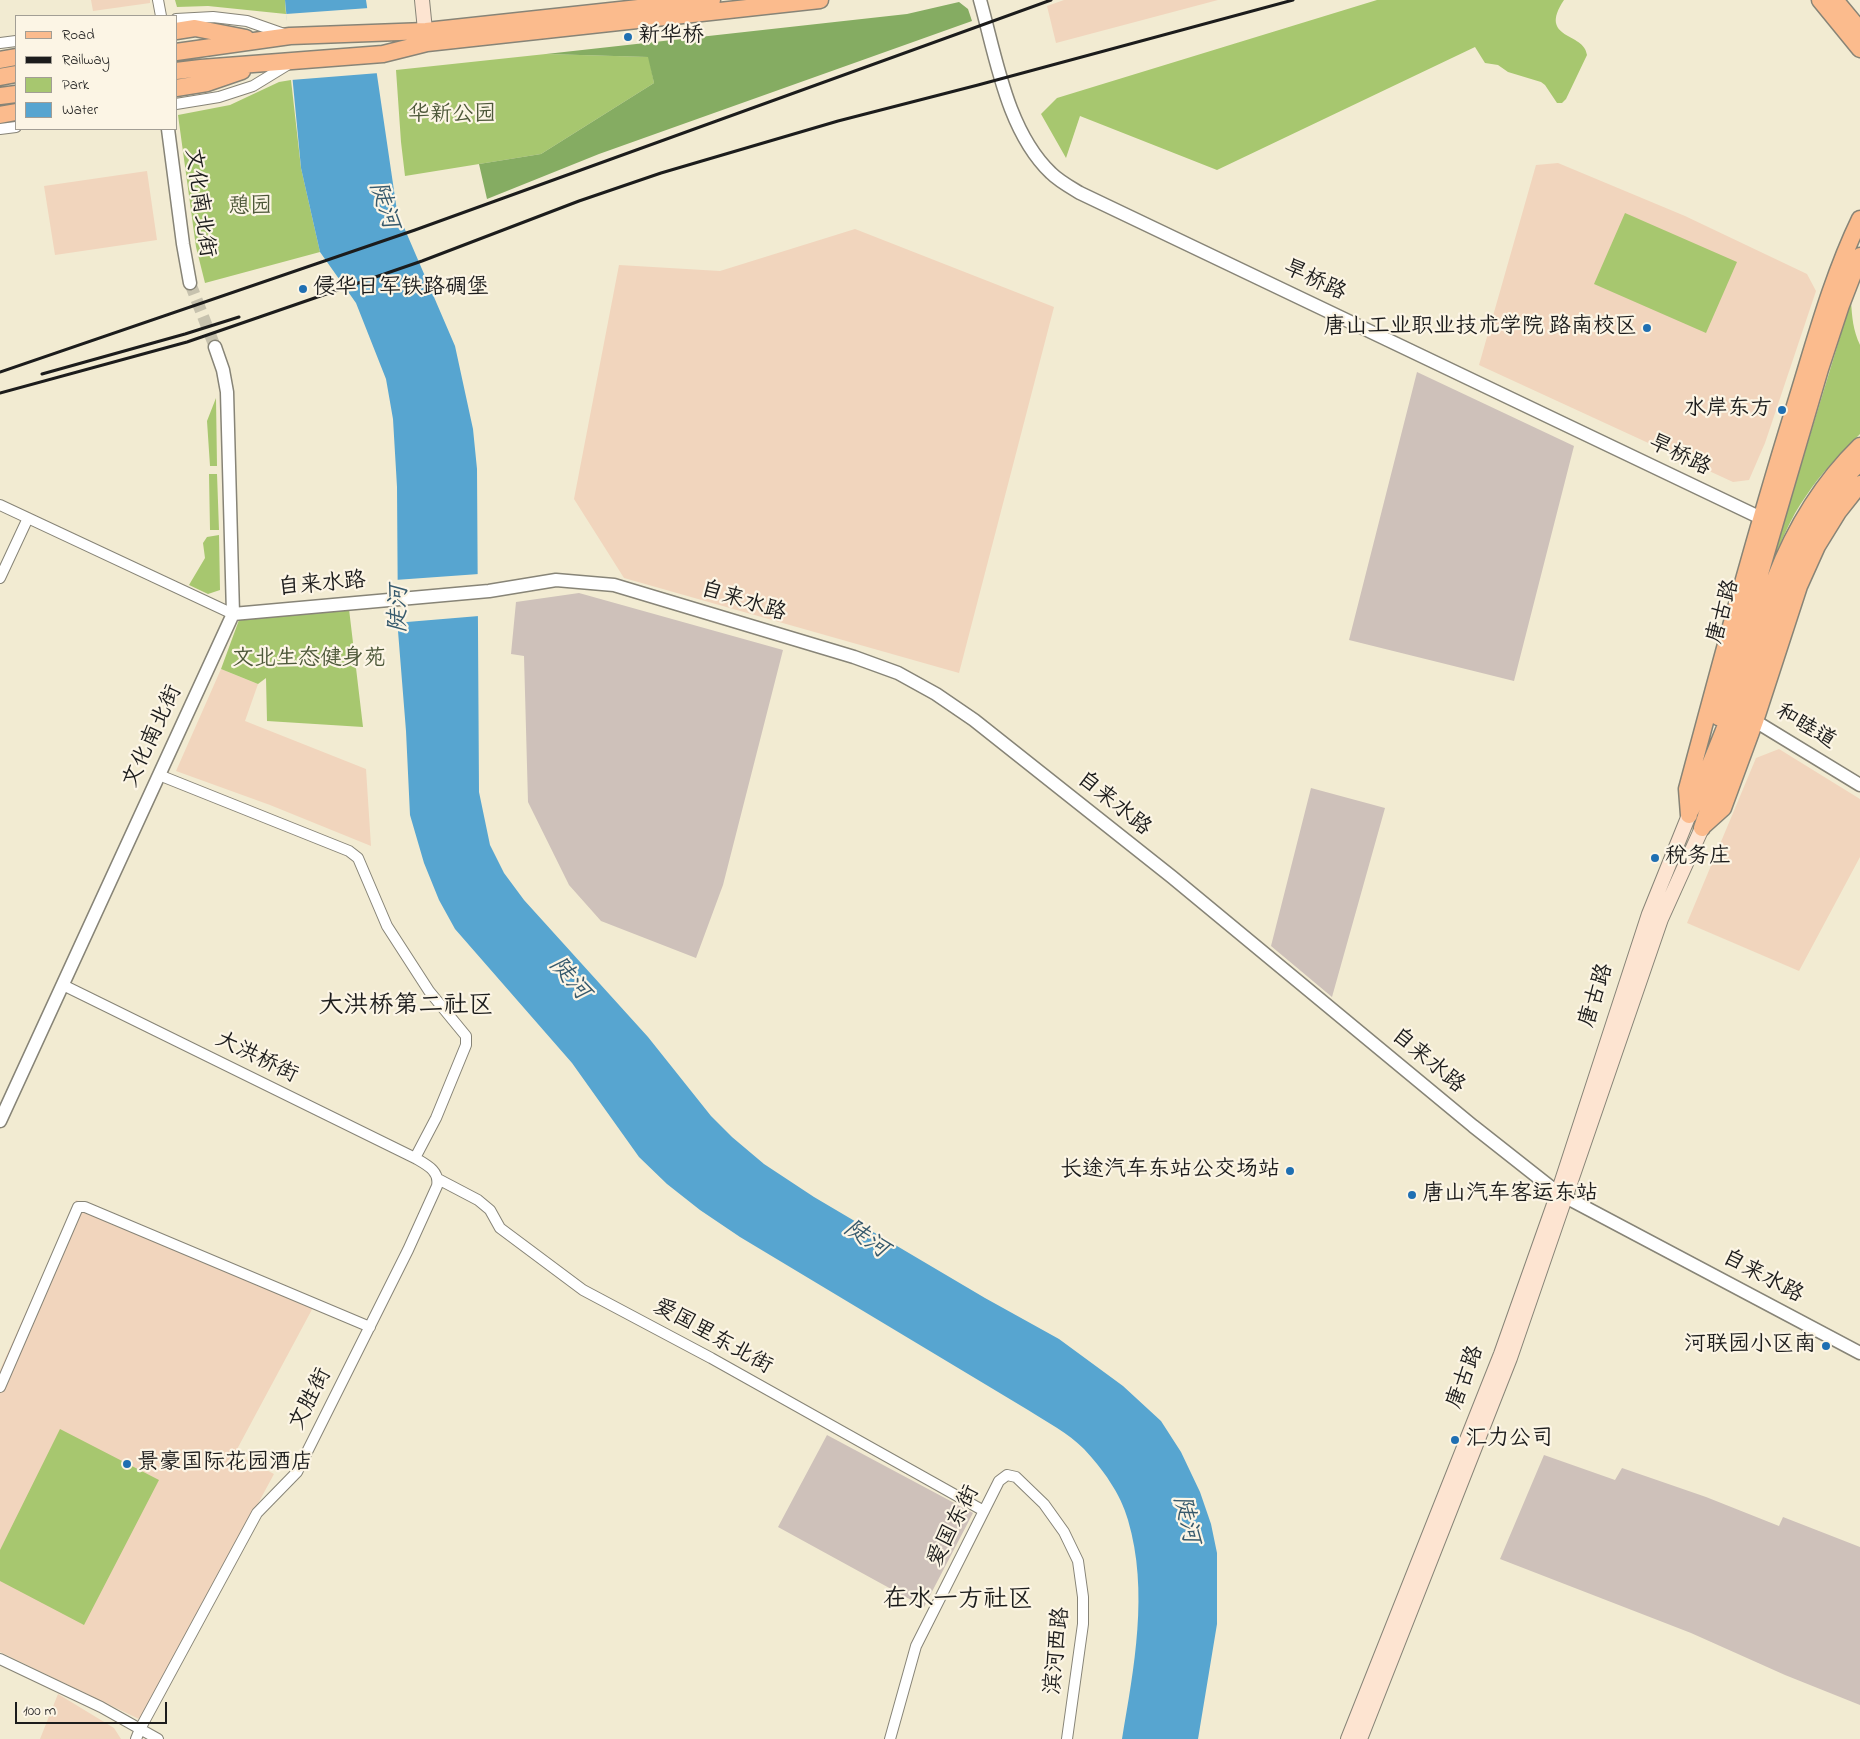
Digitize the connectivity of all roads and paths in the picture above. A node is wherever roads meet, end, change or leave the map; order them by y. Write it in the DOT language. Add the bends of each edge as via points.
graph roads {
  1 [pos="158,0"];
  2 [pos="422,0"];
  3 [pos="712,0"];
  4 [pos="820,0"];
  5 [pos="980,0"];
  6 [pos="1820,0"];
  7 [pos="1835,0"];
  8 [pos="161,15"];
  9 [pos="178,19"];
  10 [pos="1860,30"];
  11 [pos="178,31"];
  12 [pos="290,36"];
  13 [pos="426,37"];
  14 [pos="258,40"];
  15 [pos="15,41"];
  16 [pos="0,43"];
  17 [pos="1860,49"];
  18 [pos="178,52"];
  19 [pos="15,57"];
  20 [pos="0,60"];
  21 [pos="293,61"];
  22 [pos="263,64"];
  23 [pos="178,71"];
  24 [pos="15,74"];
  25 [pos="0,77"];
  26 [pos="178,88"];
  27 [pos="15,94"];
  28 [pos="0,96"];
  29 [pos="178,104"];
  30 [pos="15,112"];
  31 [pos="0,115"];
  32 [pos="15,127"];
  33 [pos="0,129"];
  34 [pos="168,130"];
  35 [pos="1860,219"];
  36 [pos="1860,256"];
  37 [pos="190,283"];
  38 [pos="215,347"];
  39 [pos="1860,446"];
  40 [pos="1860,463"];
  41 [pos="1860,484"];
  42 [pos="0,505"];
  43 [pos="28,518"];
  44 [pos="1761,518"];
  45 [pos="0,578"];
  46 [pos="233,614"];
  47 [pos="1735,702"];
  48 [pos="1755,721"];
  49 [pos="159,776"];
  50 [pos="1860,785"];
  51 [pos="1689,815"];
  52 [pos="1702,828"];
  53 [pos="62,985"];
  54 [pos="0,1121"];
  55 [pos="415,1158"];
  56 [pos="438,1179"];
  57 [pos="1562,1194"];
  58 [pos="370,1327"];
  59 [pos="1860,1353"];
  60 [pos="0,1387"];
  61 [pos="1007,1475"];
  62 [pos="984,1511"];
  63 [pos="0,1659"];
  64 [pos="138,1734"];
  65 [pos="158,1739"];
  66 [pos="890,1739"];
  67 [pos="1067,1739"];
  68 [pos="1348,1739"];
  69 [pos="1360,1739"];
  1 -- 8 [label="street"];
  2 -- 13 [label="main road"];
  3 -- 13 [label="main road"];
  4 -- 13 [label="main road"];
  5 -- 44 [label="street, 旱桥路" via="1011,111 1022,136 1052,174 1080,193"];
  6 -- 17 [label="main road"];
  7 -- 10 [label="main road"];
  9 -- 12 [label="street" via="213,17 247,21"];
  11 -- 14 [label="main road" via="195,28"];
  12 -- 13 [label="main road" via="380,32"];
  12 -- 14 [label="main road"];
  13 -- 21 [label="main road" via="383,54"];
  14 -- 18 [label="main road"];
  15 -- 16 [label="street"];
  19 -- 20 [label="main road"];
  21 -- 22 [label="main road"];
  21 -- 29 [label="street" via="253,86 219,98"];
  22 -- 23 [label="main road"];
  22 -- 26 [label="main road" via="207,84"];
  24 -- 25 [label="main road"];
  27 -- 28 [label="main road"];
  30 -- 31 [label="main road"];
  32 -- 33 [label="street"];
  34 -- 37 [label="street, 文化南北街"];
  35 -- 44 [label="main road" via="1828,300"];
  36 -- 47 [label="main road, 唐古路" via="1820,370"];
  38 -- 46 [label="street, 文化南北街" via="227,392"];
  39 -- 47 [label="main road" via="1818,496 1792,540 1775,579"];
  40 -- 47 [label="main road, 唐古路" via="1812,528"];
  41 -- 48 [label="main road" via="1817,546 1799,586"];
  42 -- 43 [label="street"];
  43 -- 45 [label="street"];
  43 -- 46 [label="street"];
  44 -- 51 [label="main road" via="1687,789"];
  46 -- 49 [label="street, 文化南北街"];
  46 -- 57 [label="street, 自来水路" via="489,592 556,580 614,585 898,673 974,720 1164,871 1473,1126"];
  47 -- 51 [label="main road"];
  47 -- 52 [label="main road, 唐古路" via="1719,778"];
  48 -- 50 [label="street, 和睦道"];
  48 -- 52 [label="main road" via="1723,808"];
  49 -- 53 [label="street, 文化南北街"];
  49 -- 55 [label="street" via="349,851 358,858 387,926 429,991 466,1036 466,1046 440,1109"];
  51 -- 57 [label="main road, 唐古路" via="1649,914"];
  52 -- 57 [label="main road, 唐古路" via="1661,919"];
  53 -- 54 [label="street, 文化南北街"];
  53 -- 55 [label="street, 大洪桥街"];
  55 -- 56 [label="street, 大洪桥街" via="433,1169"];
  56 -- 58 [label="street, 文胜街"];
  56 -- 62 [label="street, 爱国里东北街" via="478,1200 490,1210 500,1228 583,1290"];
  57 -- 59 [label="street, 自来水路"];
  57 -- 68 [label="main road, 唐古路"];
  57 -- 69 [label="main road, 唐古路" via="1510,1358"];
  58 -- 60 [label="street" via="86,1206 78,1207"];
  58 -- 64 [label="street, 文胜街" via="297,1472 257,1513"];
  61 -- 62 [label="street, 爱国东街" via="999,1481"];
  61 -- 67 [label="street, 滨河西路" via="1016,1477 1044,1504 1064,1532 1078,1561 1083,1624"];
  62 -- 66 [label="street, 爱国东街" via="916,1646"];
  63 -- 64 [label="street" via="101,1707"];
  64 -- 65 [label="street"];
}
